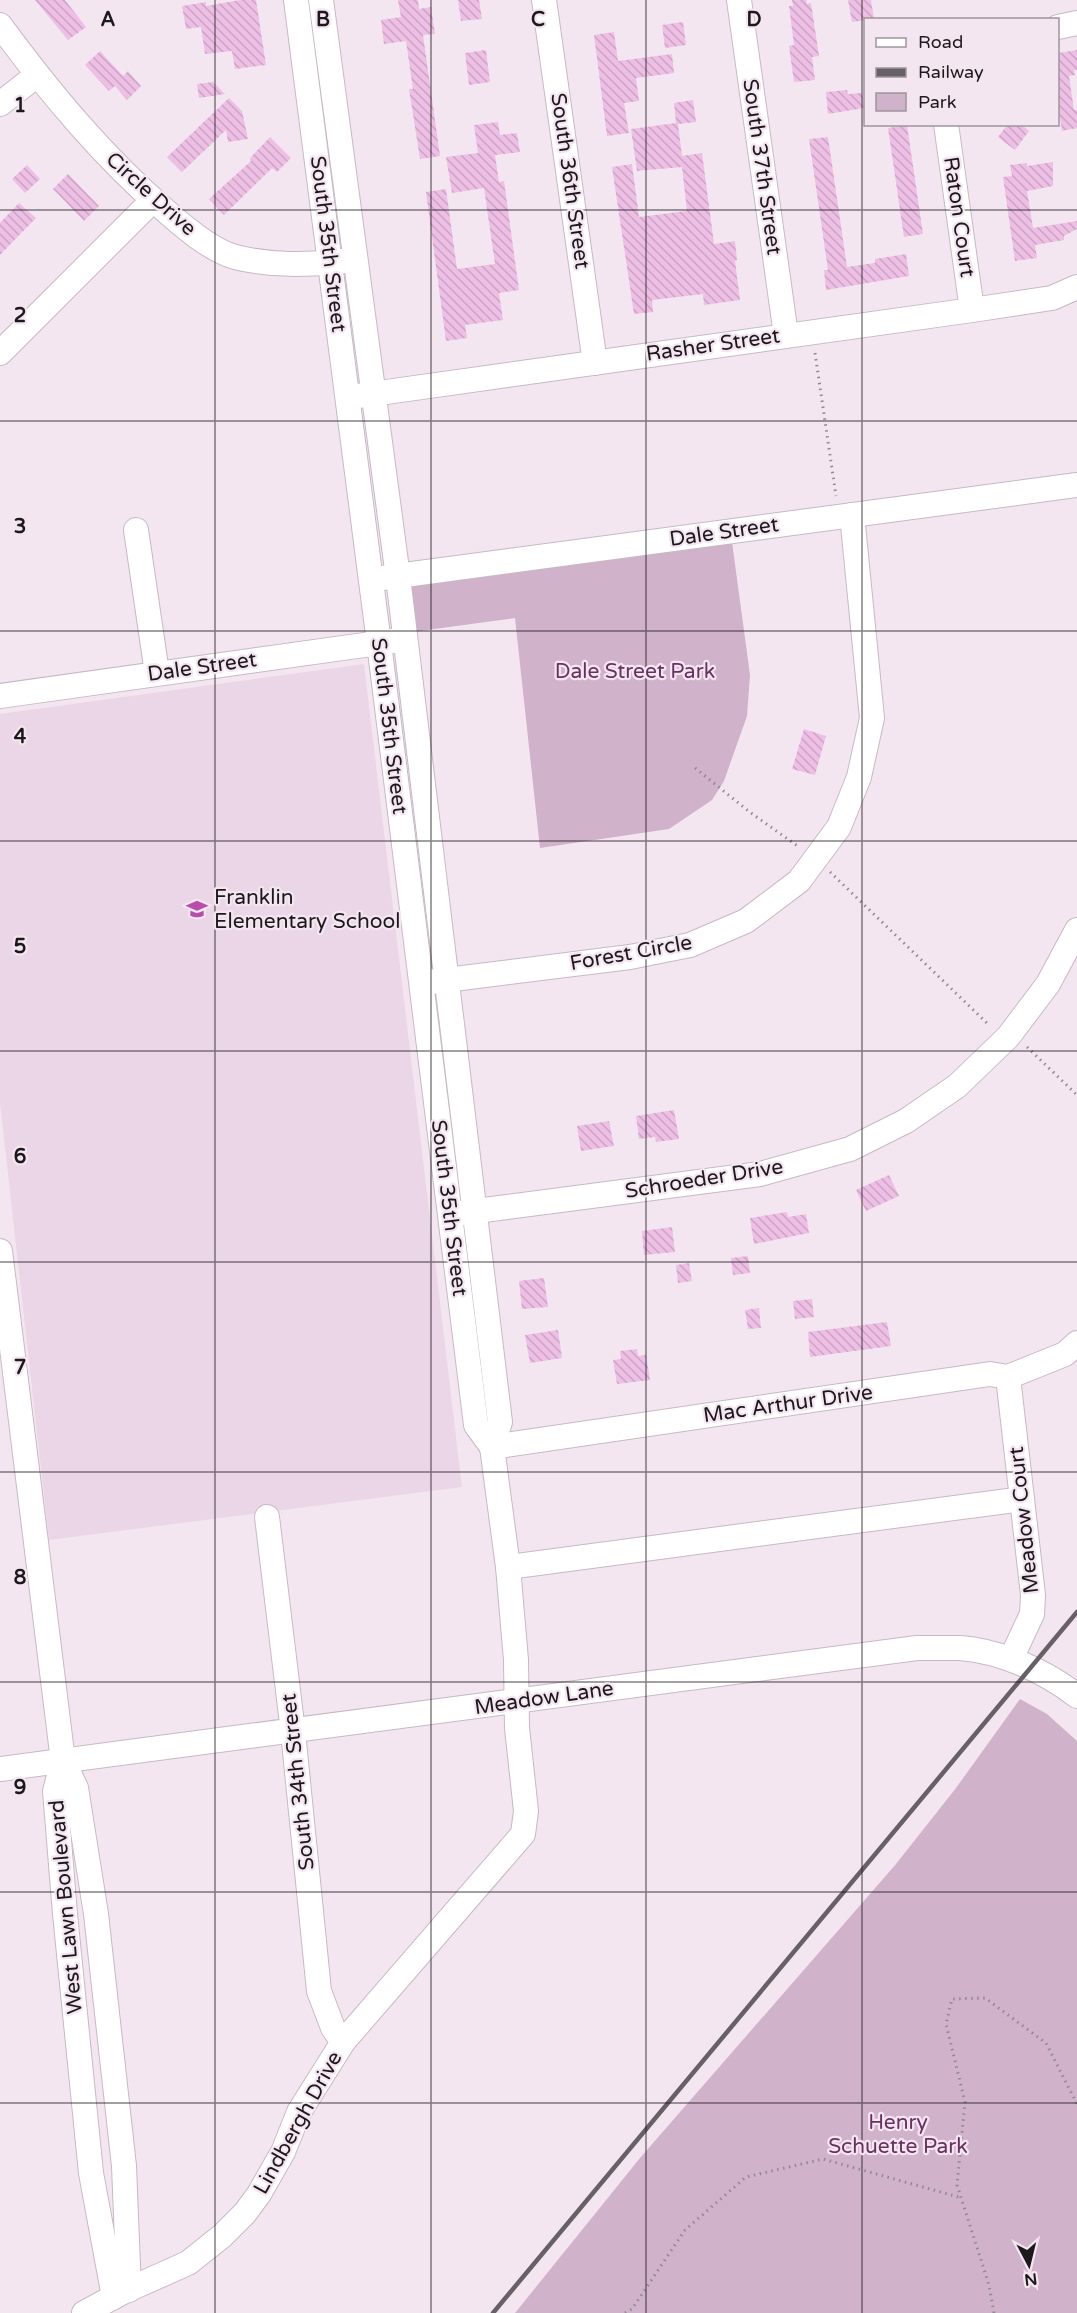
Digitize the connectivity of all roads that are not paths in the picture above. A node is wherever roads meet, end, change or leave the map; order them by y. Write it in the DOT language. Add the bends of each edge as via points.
graph roads {
  1 [pos="296,0"];
  2 [pos="321,0"];
  3 [pos="544,0"];
  4 [pos="739,0"];
  5 [pos="1077,23"];
  6 [pos="0,25"];
  7 [pos="1059,27"];
  8 [pos="37,75"];
  9 [pos="0,104"];
  10 [pos="946,126"];
  11 [pos="153,200"];
  12 [pos="355,260"];
  13 [pos="330,263"];
  14 [pos="1077,287"];
  15 [pos="972,310"];
  16 [pos="786,335"];
  17 [pos="0,353"];
  18 [pos="595,363"];
  19 [pos="373,394"];
  20 [pos="347,397"];
  21 [pos="1077,485"];
  22 [pos="852,515"];
  23 [pos="136,530"];
  24 [pos="398,577"];
  25 [pos="371,579"];
  26 [pos="405,639"];
  27 [pos="379,643"];
  28 [pos="157,674"];
  29 [pos="0,696"];
  30 [pos="1077,930"];
  31 [pos="446,980"];
  32 [pos="421,983"];
  33 [pos="475,1211"];
  34 [pos="450,1215"];
  35 [pos="0,1251"];
  36 [pos="1077,1344"];
  37 [pos="1008,1377"];
  38 [pos="492,1447"];
  39 [pos="1022,1499"];
  40 [pos="267,1517"];
  41 [pos="508,1567"];
  42 [pos="1011,1659"];
  43 [pos="1077,1696"];
  44 [pos="518,1702"];
  45 [pos="293,1732"];
  46 [pos="63,1761"];
  47 [pos="0,1769"];
  48 [pos="523,1834"];
  49 [pos="343,2042"];
  50 [pos="122,2294"];
  51 [pos="84,2313"];
  1 -- 13 [label="street, South 35th Street"];
  2 -- 12 [label="street, South 35th Street"];
  3 -- 18 [label="street, South 36th Street"];
  4 -- 16 [label="street, South 37th Street"];
  5 -- 7 [label="street"];
  6 -- 8 [label="street, Circle Drive"];
  8 -- 9 [label="street"];
  8 -- 11 [label="street, Circle Drive" via="89,137"];
  10 -- 15 [label="street, Raton Court"];
  11 -- 13 [label="street, Circle Drive" via="191,233 233,256 282,265"];
  11 -- 17 [label="street"];
  12 -- 13 [label="street, Circle Drive"];
  12 -- 19 [label="street, South 35th Street"];
  13 -- 20 [label="street, South 35th Street"];
  14 -- 15 [label="street, Rasher Street" via="1052,298"];
  15 -- 16 [label="street, Rasher Street"];
  16 -- 18 [label="street, Rasher Street"];
  18 -- 19 [label="street, Rasher Street"];
  19 -- 20 [label="street, Rasher Street"];
  19 -- 24 [label="street, South 35th Street"];
  20 -- 25 [label="street, South 35th Street"];
  21 -- 22 [label="street, Dale Street"];
  22 -- 24 [label="street, Dale Street"];
  22 -- 31 [label="street, Forest Circle" via="872,718 859,777 839,827 799,881 746,921 690,945 630,957"];
  23 -- 28 [label="street"];
  24 -- 25 [label="street, Dale Street"];
  24 -- 26 [label="street, South 35th Street"];
  25 -- 27 [label="street, South 35th Street"];
  26 -- 27 [label="street, Dale Street"];
  26 -- 31 [label="street, South 35th Street"];
  27 -- 28 [label="street, Dale Street"];
  27 -- 32 [label="street, South 35th Street"];
  28 -- 29 [label="street, Dale Street"];
  30 -- 33 [label="street, Schroeder Drive" via="1048,984 1000,1045 957,1086 906,1121 850,1149 760,1174"];
  31 -- 32 [label="street, Forest Circle"];
  31 -- 33 [label="street, South 35th Street"];
  32 -- 34 [label="street, South 35th Street"];
  33 -- 34 [label="street, Schroeder Drive"];
  33 -- 38 [label="street, South 35th Street" via="500,1422"];
  34 -- 38 [label="street, South 35th Street" via="476,1425"];
  35 -- 46 [label="street"];
  36 -- 37 [label="street, Mac Arthur Drive" via="1065,1354"];
  37 -- 38 [label="street, Mac Arthur Drive" via="990,1374"];
  37 -- 39 [label="street, Meadow Court"];
  38 -- 41 [label="street, South 35th Street"];
  39 -- 41 [label="street"];
  39 -- 42 [label="street, Meadow Court" via="1032,1614"];
  40 -- 45 [label="street, South 34th Street"];
  41 -- 44 [label="street, South 35th Street"];
  42 -- 43 [label="street, Meadow Lane"];
  42 -- 44 [label="street, Meadow Lane" via="963,1648 917,1648"];
  44 -- 45 [label="street, Meadow Lane"];
  44 -- 48 [label="street, South 35th Street" via="526,1810"];
  45 -- 46 [label="street, Meadow Lane"];
  45 -- 49 [label="street, South 34th Street" via="319,1991 333,2028"];
  46 -- 47 [label="street, Meadow Lane"];
  46 -- 50 [label="street, West Lawn Boulevard" via="76,1788 96,1914 124,2166"];
  46 -- 50 [label="street, West Lawn Boulevard" via="55,1791 91,2173"];
  48 -- 49 [label="street, Lindbergh Drive"];
  49 -- 50 [label="street, Lindbergh Drive" via="299,2112 284,2152 245,2213 188,2263"];
  50 -- 51 [label="street, Lindbergh Drive"];
}
